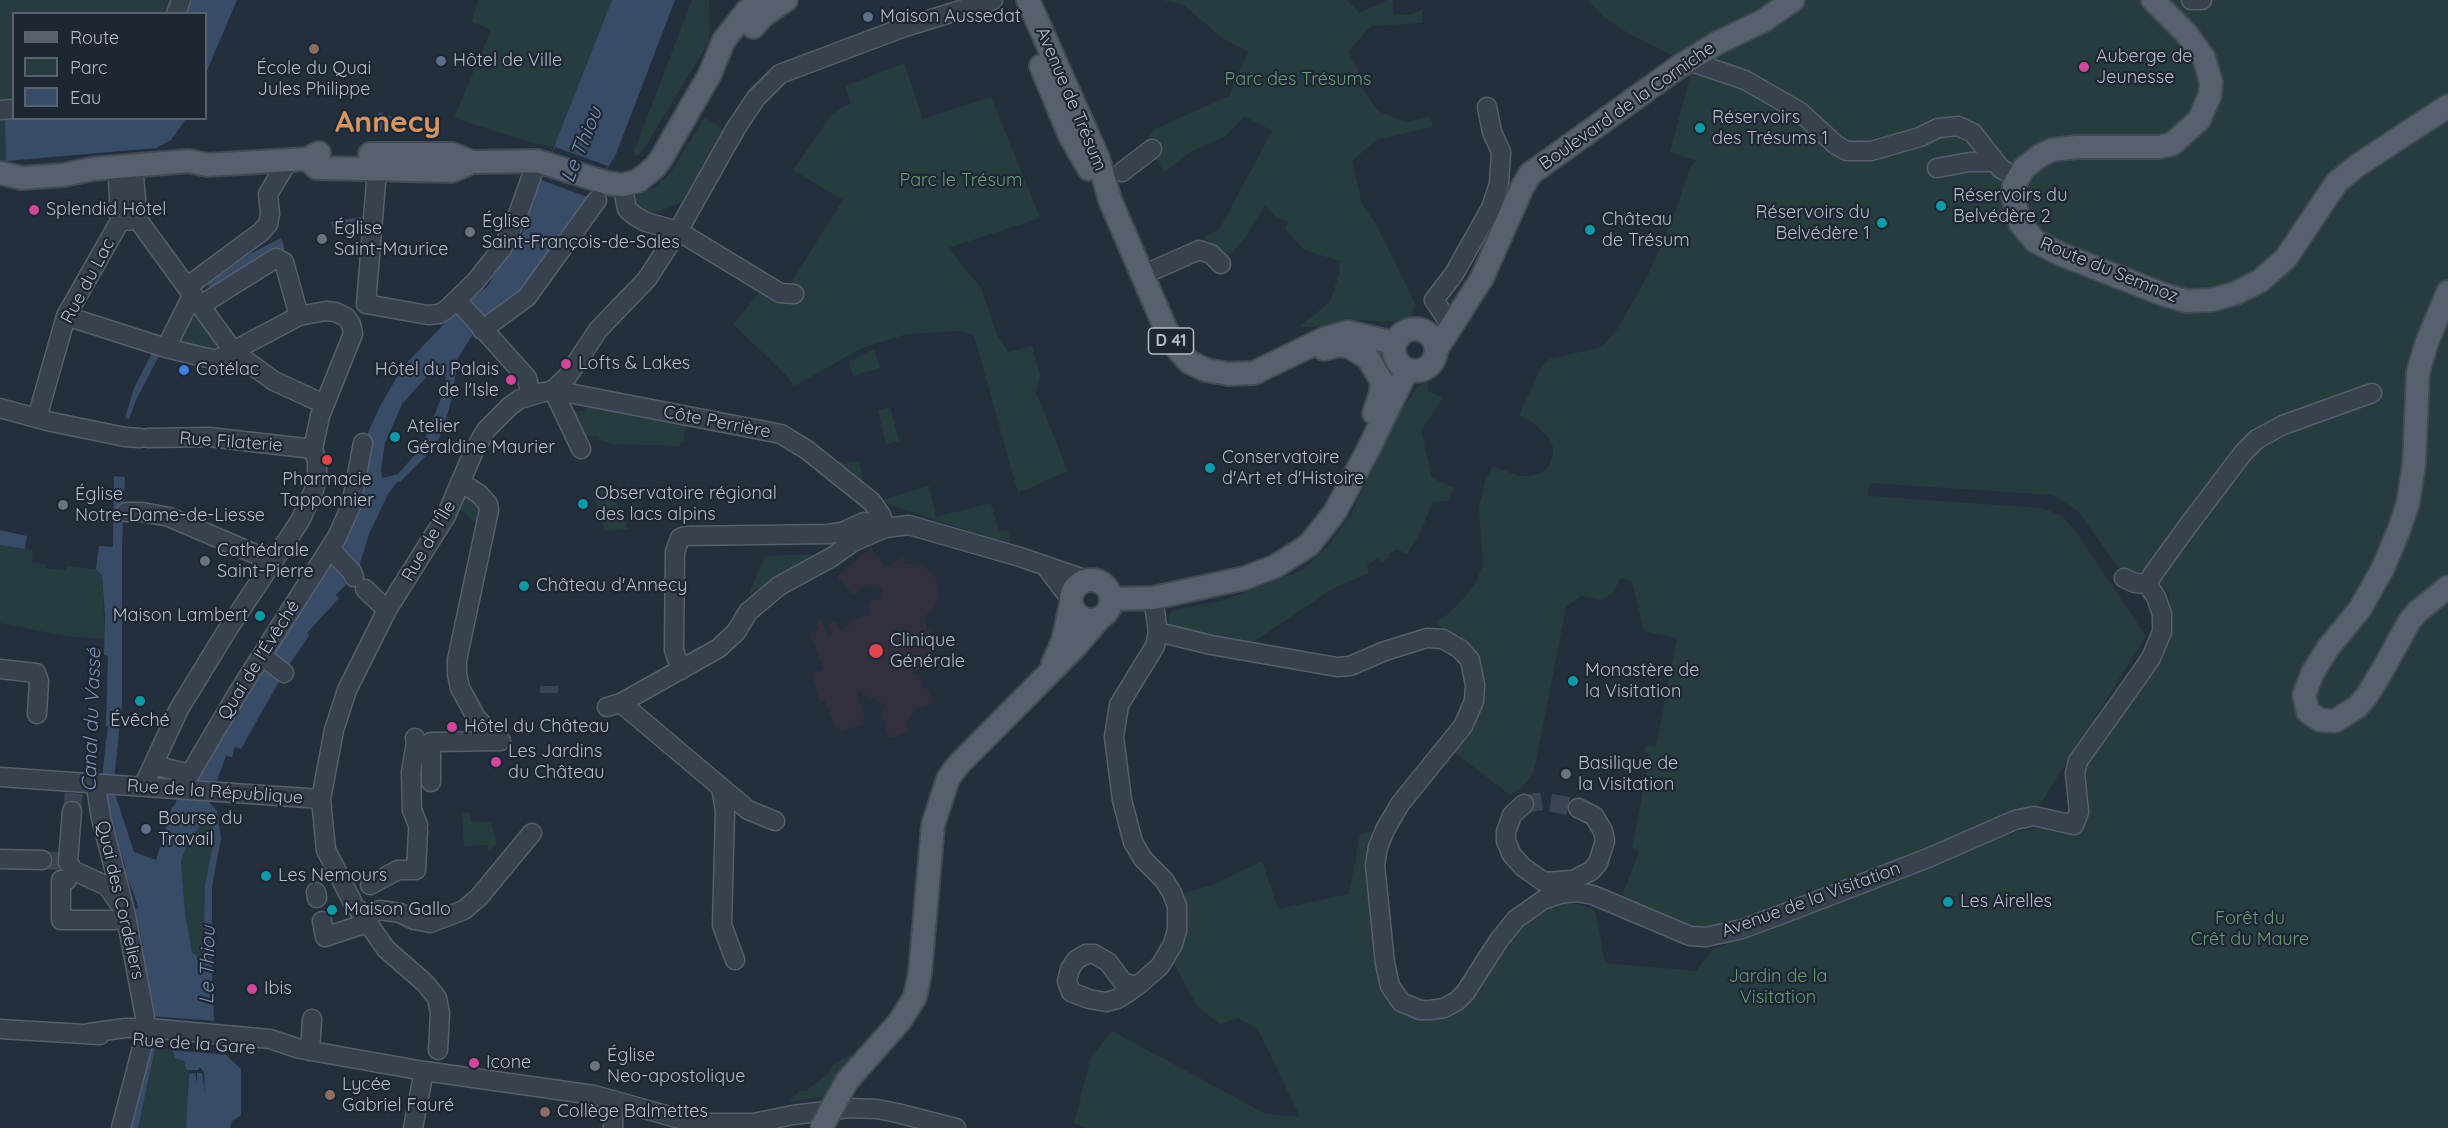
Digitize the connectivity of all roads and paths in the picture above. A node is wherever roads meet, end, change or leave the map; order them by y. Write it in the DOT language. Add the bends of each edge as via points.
graph roads {
  1 [pos="761,0"];
  2 [pos="786,0"];
  3 [pos="993,0"];
  4 [pos="1013,0"];
  5 [pos="1018,0"];
  6 [pos="1793,0"];
  7 [pos="2154,0"];
  8 [pos="2191,0"];
  9 [pos="2202,0"];
  10 [pos="1032,8"];
  11 [pos="1689,61"];
  12 [pos="710,74"];
  13 [pos="1486,106"];
  14 [pos="2448,106"];
  15 [pos="1152,149"];
  16 [pos="298,160"];
  17 [pos="472,162"];
  18 [pos="1994,162"];
  19 [pos="542,163"];
  20 [pos="207,165"];
  21 [pos="1937,168"];
  22 [pos="377,170"];
  23 [pos="1122,172"];
  24 [pos="0,173"];
  25 [pos="64,175"];
  26 [pos="2018,177"];
  27 [pos="22,178"];
  28 [pos="126,178"];
  29 [pos="0,185"];
  30 [pos="622,185"];
  31 [pos="598,190"];
  32 [pos="1110,200"];
  33 [pos="129,220"];
  34 [pos="678,231"];
  35 [pos="1221,264"];
  36 [pos="1143,275"];
  37 [pos="2448,292"];
  38 [pos="794,294"];
  39 [pos="194,295"];
  40 [pos="459,303"];
  41 [pos="366,304"];
  42 [pos="1454,313"];
  43 [pos="66,316"];
  44 [pos="299,316"];
  45 [pos="351,324"];
  46 [pos="481,329"];
  47 [pos="1421,329"];
  48 [pos="1394,343"];
  49 [pos="166,348"];
  50 [pos="1307,348"];
  51 [pos="1436,350"];
  52 [pos="234,352"];
  53 [pos="1407,370"];
  54 [pos="544,392"];
  55 [pos="2372,393"];
  56 [pos="324,404"];
  57 [pos="0,408"];
  58 [pos="37,418"];
  59 [pos="363,443"];
  60 [pos="313,449"];
  61 [pos="581,449"];
  62 [pos="1368,450"];
  63 [pos="463,476"];
  64 [pos="126,512"];
  65 [pos="879,530"];
  66 [pos="334,553"];
  67 [pos="274,562"];
  68 [pos="1046,567"];
  69 [pos="2124,578"];
  70 [pos="1087,580"];
  71 [pos="2147,584"];
  72 [pos="2448,587"];
  73 [pos="1153,598"];
  74 [pos="1112,599"];
  75 [pos="1071,602"];
  76 [pos="387,610"];
  77 [pos="1099,619"];
  78 [pos="1158,632"];
  79 [pos="265,658"];
  80 [pos="0,669"];
  81 [pos="681,670"];
  82 [pos="284,673"];
  83 [pos="1044,679"];
  84 [pos="37,714"];
  85 [pos="418,749"];
  86 [pos="153,765"];
  87 [pos="0,777"];
  88 [pos="431,782"];
  89 [pos="104,784"];
  90 [pos="721,786"];
  91 [pos="143,787"];
  92 [pos="321,799"];
  93 [pos="1524,804"];
  94 [pos="1578,808"];
  95 [pos="72,811"];
  96 [pos="775,821"];
  97 [pos="532,833"];
  98 [pos="0,859"];
  99 [pos="42,861"];
  100 [pos="114,867"];
  101 [pos="69,870"];
  102 [pos="107,886"];
  103 [pos="359,902"];
  104 [pos="122,916"];
  105 [pos="323,929"];
  106 [pos="735,960"];
  107 [pos="1136,986"];
  108 [pos="312,1019"];
  109 [pos="0,1029"];
  110 [pos="140,1033"];
  111 [pos="305,1050"];
  112 [pos="433,1065"];
  113 [pos="614,1101"];
  114 [pos="121,1128"];
  115 [pos="413,1128"];
  116 [pos="613,1128"];
  117 [pos="821,1128"];
  118 [pos="956,1128"];
  1 -- 12 [label="main road" via="724,40"];
  2 -- 12 [label="main road" via="756,23 728,60"];
  3 -- 34 [label="street, Rue de l'Île" via="907,26 780,74 756,98 736,128"];
  4 -- 32 [label="main road, Avenue de Trésum / D 41" via="1070,136"];
  5 -- 10 [label="street"];
  6 -- 11 [label="main road, Boulevard de la Corniche"];
  7 -- 26 [label="main road" via="2204,58 2211,89 2199,120 2172,144 2160,147 2052,150 2031,161"];
  8 -- 9 [label="street"];
  10 -- 32 [label="main road, Avenue de Trésum / D 41" via="1098,158"];
  11 -- 18 [label="street" via="1745,80 1799,111 1847,151 1871,151 1938,128 1958,126 1973,133"];
  11 -- 42 [label="main road, Boulevard de la Corniche" via="1530,174 1482,278"];
  12 -- 30 [label="main road" via="655,167 638,181"];
  13 -- 42 [label="street" via="1501,152 1499,184 1491,208 1454,274 1434,300"];
  14 -- 26 [label="main road, Route du Semnoz" via="2337,182 2278,268 2236,293 2212,300 2186,301 2165,295 2035,241 2017,214 2013,196"];
  15 -- 23 [label="street"];
  16 -- 17 [label="main road" via="317,153 452,154"];
  16 -- 20 [label="main road"];
  16 -- 22 [label="main road" via="317,168"];
  16 -- 39 [label="street" via="268,194 268,224"];
  17 -- 19 [label="main road"];
  17 -- 22 [label="main road" via="452,171"];
  18 -- 21 [label="street"];
  18 -- 26 [label="street"];
  19 -- 31 [label="main road"];
  19 -- 40 [label="street" via="503,247"];
  20 -- 25 [label="main road" via="189,160"];
  20 -- 28 [label="main road" via="190,174"];
  22 -- 41 [label="street"];
  24 -- 27 [label="main road"];
  25 -- 27 [label="main road"];
  25 -- 28 [label="main road" via="91,180"];
  27 -- 29 [label="main road"];
  28 -- 33 [label="street, Rue du Lac"];
  30 -- 31 [label="main road"];
  30 -- 34 [label="street" via="627,209 646,222"];
  31 -- 46 [label="street" via="527,297"];
  32 -- 36 [label="main road, Avenue de Trésum / D 41"];
  33 -- 39 [label="street"];
  33 -- 43 [label="street, Rue du Lac"];
  34 -- 38 [label="street" via="780,293"];
  34 -- 54 [label="street, Rue de l'Île" via="647,279 598,330 567,377"];
  35 -- 36 [label="street" via="1211,254 1199,250"];
  36 -- 50 [label="main road, Avenue de Trésum / D 41" via="1172,341 1190,362 1206,370 1254,373"];
  37 -- 72 [label="main road" via="2418,372 2414,464 2404,514 2373,587 2313,672 2304,695 2308,712 2320,720 2335,721 2357,707 2409,622"];
  39 -- 44 [label="street" via="276,258 284,262"];
  39 -- 49 [label="street"];
  39 -- 52 [label="street"];
  40 -- 41 [label="street" via="434,315"];
  40 -- 46 [label="street"];
  41 -- 45 [label="street"];
  42 -- 47 [label="main road"];
  42 -- 51 [label="main road, Boulevard de la Corniche"];
  43 -- 49 [label="street"];
  43 -- 58 [label="street, Rue du Lac"];
  44 -- 45 [label="street" via="335,312"];
  44 -- 52 [label="street"];
  45 -- 56 [label="street" via="352,340"];
  46 -- 54 [label="street"];
  47 -- 48 [label="main road" via="1405,331"];
  47 -- 51 [label="main road" via="1432,337"];
  48 -- 50 [label="main road, Avenue de Trésum / D 41" via="1348,332"];
  48 -- 53 [label="main road" via="1395,359"];
  49 -- 52 [label="street" via="216,360"];
  50 -- 62 [label="main road" via="1317,351 1339,345 1350,347 1376,368 1382,382 1381,393 1372,417"];
  51 -- 53 [label="main road" via="1430,365 1415,372"];
  52 -- 56 [label="street" via="274,381"];
  53 -- 62 [label="main road"];
  54 -- 61 [label="street"];
  54 -- 63 [label="street, Rue de l'Île" via="510,406 493,422 479,441"];
  54 -- 65 [label="street, Côte Perrière" via="781,434 872,502 881,515"];
  55 -- 71 [label="street" via="2283,425 2258,439 2243,453"];
  56 -- 60 [label="street"];
  57 -- 58 [label="street, Rue Filaterie"];
  58 -- 60 [label="street, Rue Filaterie" via="125,437 209,437"];
  59 -- 86 [label="street, Quai de l'Évêché" via="351,506 337,537 190,774"];
  60 -- 67 [label="street" via="317,461 314,490"];
  62 -- 73 [label="main road" via="1335,512 1309,545 1276,566 1245,578"];
  63 -- 76 [label="street, Rue de l'Île" via="446,516"];
  63 -- 88 [label="street" via="489,510 457,674 477,719 501,741 430,742"];
  64 -- 67 [label="street" via="169,518"];
  65 -- 68 [label="street" via="909,525"];
  65 -- 81 [label="street" via="779,586 748,612 719,648"];
  65 -- 81 [label="street" via="864,522 828,534 680,538 675,552 674,650"];
  66 -- 76 [label="street"];
  67 -- 86 [label="street" via="179,709"];
  68 -- 70 [label="street"];
  68 -- 75 [label="street"];
  69 -- 71 [label="street"];
  70 -- 74 [label="main road" via="1107,586"];
  70 -- 75 [label="main road" via="1075,587"];
  71 -- 78 [label="street, Avenue de la Visitation" via="2162,614 2162,632 2145,666 2078,761 2075,773 2079,801 2074,825 2034,816 2015,820 1793,910 1742,929 1706,937 1690,936 1593,895 1560,894 1543,900 1516,919 1457,1001 1444,1008 1420,1010 1401,1002 1390,986 1375,865 1378,847 1400,804 1463,726 1474,701 1470,660 1443,639 1427,638 1350,666 1337,667"];
  73 -- 74 [label="main road"];
  73 -- 78 [label="street"];
  74 -- 77 [label="main road" via="1110,608"];
  75 -- 77 [label="main road" via="1081,618"];
  75 -- 83 [label="main road" via="1058,655"];
  76 -- 92 [label="street, Rue de l'Île" via="340,708"];
  77 -- 83 [label="main road"];
  78 -- 107 [label="street" via="1152,652 1119,705 1114,737 1122,800 1133,842 1168,887 1177,906 1177,930 1160,966"];
  79 -- 82 [label="street"];
  80 -- 84 [label="street" via="36,673"];
  81 -- 90 [label="street" via="614,705"];
  83 -- 117 [label="main road, bridge" via="948,779 933,825 915,997 900,1021 847,1081"];
  85 -- 103 [label="street" via="411,772 412,810 418,828 416,870 398,870"];
  86 -- 91 [label="street"];
  87 -- 89 [label="street, Rue de la République" via="74,787"];
  89 -- 91 [label="street, Rue de la République"];
  89 -- 100 [label="street, Quai des Cordeliers" via="97,793"];
  90 -- 96 [label="street" via="753,813"];
  90 -- 106 [label="street" via="725,812 722,925"];
  91 -- 92 [label="street, Rue de la République"];
  92 -- 103 [label="street, Rue de l'Île" via="326,850"];
  93 -- 94 [label="street" via="1512,815 1506,841 1523,867 1544,882 1573,880 1598,863 1605,841 1603,831 1594,816"];
  95 -- 101 [label="street"];
  97 -- 103 [label="street" via="464,910 430,923"];
  98 -- 99 [label="street"];
  100 -- 102 [label="street"];
  100 -- 104 [label="street, Quai des Cordeliers"];
  101 -- 102 [label="street"];
  101 -- 104 [label="street" via="61,880 61,920"];
  102 -- 104 [label="street"];
  103 -- 105 [label="street"];
  103 -- 112 [label="street, Rue de l'Île" via="386,949 437,998 440,1013"];
  104 -- 110 [label="street, Quai des Cordeliers"];
  108 -- 111 [label="street"];
  109 -- 110 [label="street, Rue de la Gare"];
  110 -- 111 [label="street, Rue de la Gare" via="229,1040 289,1052"];
  110 -- 114 [label="street"];
  111 -- 112 [label="street, Rue de la Gare"];
  112 -- 113 [label="street, Rue de la Gare"];
  112 -- 115 [label="street, Rue de l'Île"];
  113 -- 116 [label="street"];
  113 -- 118 [label="street, Rue de la Gare" via="706,1123 753,1123 849,1108 920,1117"];
}
